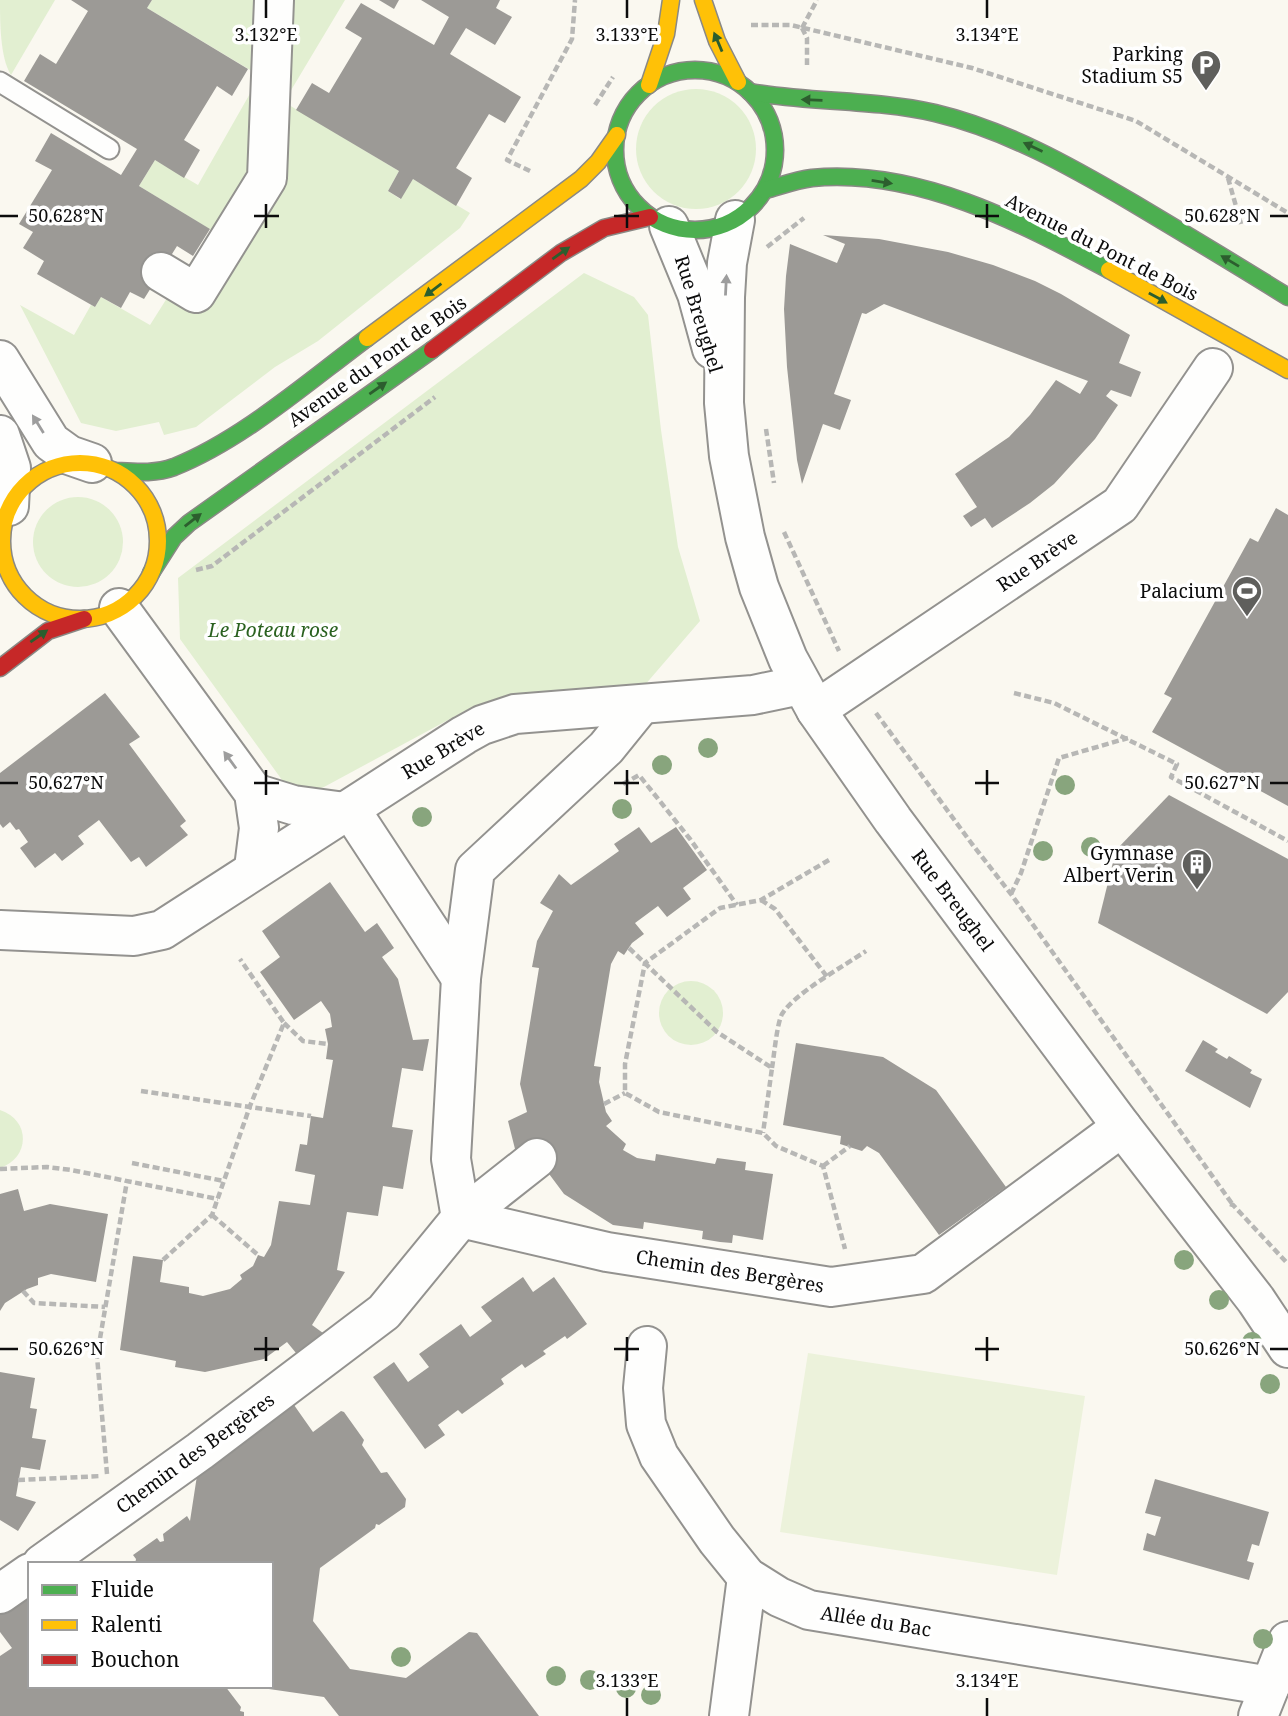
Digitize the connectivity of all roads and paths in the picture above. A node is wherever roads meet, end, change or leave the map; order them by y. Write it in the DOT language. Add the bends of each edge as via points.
graph roads {
  1 [pos="274,0"];
  2 [pos="575,0"];
  3 [pos="671,0"];
  4 [pos="703,0"];
  5 [pos="817,0"];
  6 [pos="750,25"];
  7 [pos="802,28"];
  8 [pos="617,71"];
  9 [pos="0,82"];
  10 [pos="649,85"];
  11 [pos="744,87"];
  12 [pos="592,111"];
  13 [pos="617,135"];
  14 [pos="109,149"];
  15 [pos="536,174"];
  16 [pos="1228,177"];
  17 [pos="765,190"];
  18 [pos="807,213"];
  19 [pos="1288,213"];
  20 [pos="735,220"];
  21 [pos="660,221"];
  22 [pos="1244,236"];
  23 [pos="757,252"];
  24 [pos="162,272"];
  25 [pos="1288,297"];
  26 [pos="0,360"];
  27 [pos="1213,368"];
  28 [pos="1288,370"];
  29 [pos="724,402"];
  30 [pos="765,421"];
  31 [pos="0,435"];
  32 [pos="103,467"];
  33 [pos="775,488"];
  34 [pos="9,506"];
  35 [pos="782,528"];
  36 [pos="3,560"];
  37 [pos="151,573"];
  38 [pos="2,597"];
  39 [pos="102,614"];
  40 [pos="0,668"];
  41 [pos="854,683"];
  42 [pos="1014,693"];
  43 [pos="808,697"];
  44 [pos="640,706"];
  45 [pos="1128,738"];
  46 [pos="618,788"];
  47 [pos="254,793"];
  48 [pos="347,810"];
  49 [pos="1288,841"];
  50 [pos="829,860"];
  51 [pos="254,868"];
  52 [pos="1011,894"];
  53 [pos="761,901"];
  54 [pos="737,905"];
  55 [pos="0,930"];
  56 [pos="629,948"];
  57 [pos="866,951"];
  58 [pos="240,959"];
  59 [pos="645,963"];
  60 [pos="461,978"];
  61 [pos="828,978"];
  62 [pos="284,1023"];
  63 [pos="328,1044"];
  64 [pos="772,1068"];
  65 [pos="141,1091"];
  66 [pos="625,1093"];
  67 [pos="604,1104"];
  68 [pos="250,1106"];
  69 [pos="311,1116"];
  70 [pos="1122,1126"];
  71 [pos="762,1133"];
  72 [pos="850,1146"];
  73 [pos="537,1158"];
  74 [pos="132,1163"];
  75 [pos="823,1166"];
  76 [pos="0,1169"];
  77 [pos="127,1181"];
  78 [pos="224,1181"];
  79 [pos="218,1199"];
  80 [pos="1233,1205"];
  81 [pos="212,1215"];
  82 [pos="461,1218"];
  83 [pos="258,1255"];
  84 [pos="163,1260"];
  85 [pos="854,1283"];
  86 [pos="23,1291"];
  87 [pos="105,1307"];
  88 [pos="646,1346"];
  89 [pos="1288,1348"];
  90 [pos="18,1480"];
  91 [pos="46,1562"];
  92 [pos="28,1574"];
  93 [pos="747,1577"];
  94 [pos="0,1594"];
  95 [pos="1288,1641"];
  96 [pos="1264,1701"];
  97 [pos="729,1716"];
  1 -- 24 [label="street" via="267,178 196,293"];
  2 -- 15 [label="path" via="572,39 507,160"];
  3 -- 10 [label="main road" via="666,34"];
  11 -- 4 [label="main road, one-way" via="717,41"];
  5 -- 7 [label="path"];
  6 -- 7 [label="path"];
  7 -- 16 [label="path" via="972,68 1136,121"];
  8 -- 12 [label="path"];
  9 -- 14 [label="lane"];
  10 -- 11 [label="main road" via="674,73 700,70 726,76"];
  10 -- 13 [label="main road" via="632,101"];
  11 -- 17 [label="main road" via="763,108 772,127 773,170"];
  25 -- 11 [label="main road, one-way" via="1079,171 1004,135 911,108 785,98"];
  13 -- 21 [label="main road" via="615,158 621,180 633,201"];
  13 -- 32 [label="main road, Avenue du Pont de Bois, one-way" via="581,179 242,432 173,467 149,472"];
  16 -- 19 [label="path"];
  16 -- 22 [label="path"];
  17 -- 20 [label="main road"];
  17 -- 28 [label="main road, Avenue du Pont de Bois, one-way" via="802,178 839,177 888,182 962,203 1061,245"];
  18 -- 23 [label="path"];
  20 -- 21 [label="main road" via="703,230"];
  29 -- 20 [label="street, Rue Breughel, one-way" via="726,278"];
  21 -- 29 [label="street, Rue Breughel" via="697,294"];
  37 -- 21 [label="main road, Avenue du Pont de Bois, one-way" via="189,523 561,253 604,228"];
  32 -- 26 [label="street, one-way" via="69,455 51,442"];
  27 -- 41 [label="street, Rue Brève" via="1120,505"];
  29 -- 43 [label="street, Rue Breughel" via="744,537 773,624"];
  30 -- 33 [label="path"];
  31 -- 34 [label="street" via="11,468"];
  32 -- 34 [label="main road" via="67,463 43,471 23,486"];
  32 -- 37 [label="main road" via="125,477 154,515 158,538"];
  34 -- 36 [label="main road" via="2,531"];
  35 -- 41 [label="path"];
  36 -- 38 [label="main road"];
  36 -- 39 [label="main road" via="18,590 37,607 60,617"];
  37 -- 39 [label="main road" via="135,596"];
  40 -- 39 [label="main road, one-way" via="45,631"];
  47 -- 39 [label="street, one-way"];
  41 -- 43 [label="street, Rue Brève"];
  41 -- 52 [label="path"];
  42 -- 45 [label="path" via="1054,703"];
  43 -- 44 [label="street, Rue Brève" via="753,695"];
  43 -- 70 [label="street, Rue Breughel" via="900,830"];
  44 -- 48 [label="street, Rue Brève" via="515,714 490,722"];
  44 -- 60 [label="street" via="606,748 475,870"];
  45 -- 49 [label="path" via="1177,764 1171,777"];
  45 -- 52 [label="path" via="1059,758"];
  46 -- 54 [label="path" via="639,775"];
  47 -- 48 [label="street" via="293,805"];
  47 -- 51 [label="street" via="259,828"];
  48 -- 51 [label="street, Rue Brève"];
  48 -- 60 [label="street"];
  50 -- 53 [label="path"];
  51 -- 55 [label="street, Rue Brève" via="162,930 122,936"];
  52 -- 80 [label="path"];
  53 -- 54 [label="path"];
  53 -- 61 [label="path" via="775,909"];
  54 -- 59 [label="path" via="720,908"];
  56 -- 59 [label="path"];
  57 -- 61 [label="path"];
  58 -- 62 [label="path"];
  59 -- 64 [label="path" via="717,1032"];
  59 -- 66 [label="path" via="625,1064"];
  60 -- 82 [label="street" via="451,1159"];
  61 -- 64 [label="path" via="812,985 782,1014"];
  62 -- 63 [label="path" via="303,1041"];
  62 -- 68 [label="path"];
  64 -- 71 [label="path"];
  65 -- 68 [label="path"];
  66 -- 67 [label="path"];
  66 -- 71 [label="path" via="659,1112"];
  68 -- 69 [label="path"];
  68 -- 78 [label="path"];
  70 -- 85 [label="street, Chemin des Bergères" via="923,1274"];
  70 -- 89 [label="street, Rue Breughel"];
  71 -- 75 [label="path" via="776,1146"];
  72 -- 75 [label="path"];
  73 -- 82 [label="street, Chemin des Bergères"];
  74 -- 78 [label="path"];
  75 -- 85 [label="path"];
  76 -- 77 [label="path" via="47,1167"];
  77 -- 79 [label="path"];
  77 -- 87 [label="path"];
  78 -- 79 [label="path"];
  79 -- 81 [label="path"];
  81 -- 83 [label="path"];
  81 -- 84 [label="path"];
  82 -- 85 [label="street, Chemin des Bergères" via="607,1252 831,1287"];
  82 -- 91 [label="street, Chemin des Bergères" via="384,1312"];
  86 -- 87 [label="path" via="34,1303"];
  87 -- 90 [label="path" via="97,1356 107,1475"];
  88 -- 93 [label="street, Allée du Bac" via="646,1424 659,1456"];
  92 -- 94 [label="street"];
  93 -- 96 [label="street, Allée du Bac" via="809,1610"];
  93 -- 97 [label="street"];
  95 -- 96 [label="street"];
}
